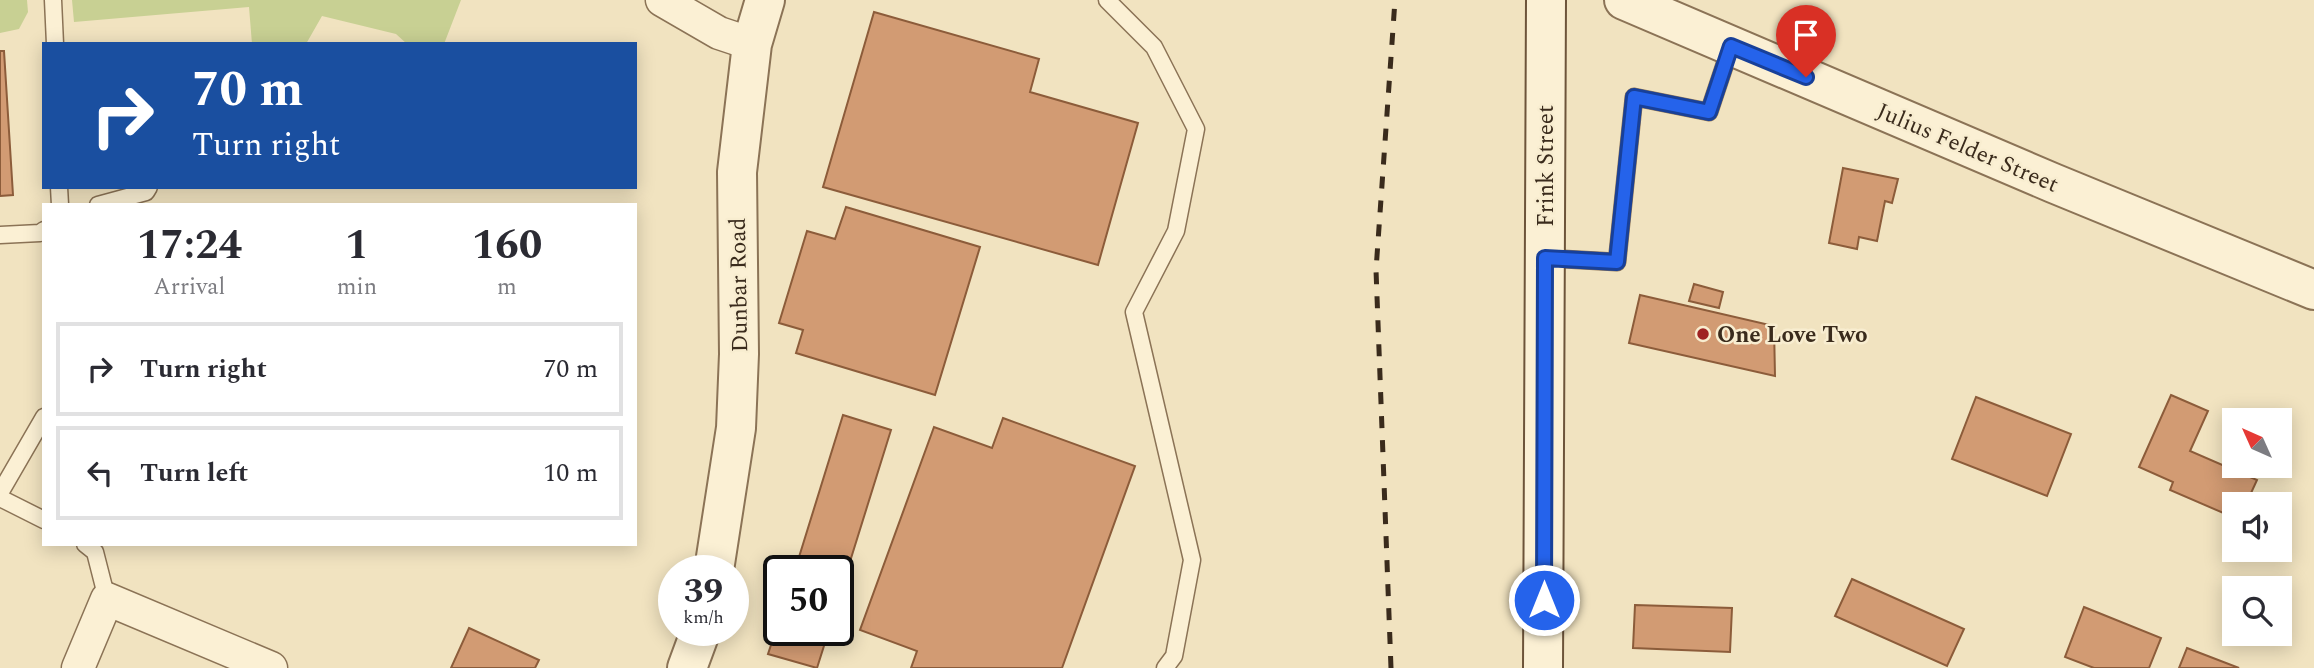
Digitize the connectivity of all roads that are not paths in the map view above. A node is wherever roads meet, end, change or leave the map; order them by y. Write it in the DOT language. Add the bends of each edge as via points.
graph roads {
  1 [pos="53,0"];
  2 [pos="662,0"];
  3 [pos="765,0"];
  4 [pos="1107,0"];
  5 [pos="1546,0"];
  6 [pos="1624,0"];
  7 [pos="56,42"];
  8 [pos="752,44"];
  9 [pos="1731,46"];
  10 [pos="147,195"];
  11 [pos="107,203"];
  12 [pos="42,232"];
  13 [pos="0,235"];
  14 [pos="1545,258"];
  15 [pos="2314,290"];
  16 [pos="42,421"];
  17 [pos="0,495"];
  18 [pos="42,519"];
  19 [pos="88,546"];
  20 [pos="716,555"];
  21 [pos="107,599"];
  22 [pos="695,646"];
  23 [pos="78,668"];
  24 [pos="271,668"];
  25 [pos="687,668"];
  26 [pos="1166,668"];
  27 [pos="1543,668"];
  1 -- 7 [label="lane"];
  2 -- 8 [label="street" via="719,33"];
  3 -- 8 [label="street, Dunbar Road"];
  4 -- 26 [label="lane" via="1154,47 1196,129 1176,231 1134,312 1192,560 1174,656"];
  5 -- 14 [label="street, Frink Street"];
  6 -- 9 [label="street, Julius Felder Street"];
  8 -- 20 [label="street, Dunbar Road" via="737,172 736,428"];
  9 -- 14 [label="lane" via="1709,112 1634,97 1617,262"];
  9 -- 15 [label="street, Julius Felder Street"];
  10 -- 11 [label="lane"];
  12 -- 13 [label="lane"];
  14 -- 27 [label="street, Frink Street"];
  16 -- 17 [label="lane"];
  17 -- 18 [label="lane"];
  19 -- 21 [label="lane" via="95,552"];
  21 -- 23 [label="street"];
  21 -- 24 [label="street"];
  22 -- 25 [label="street"];
}
